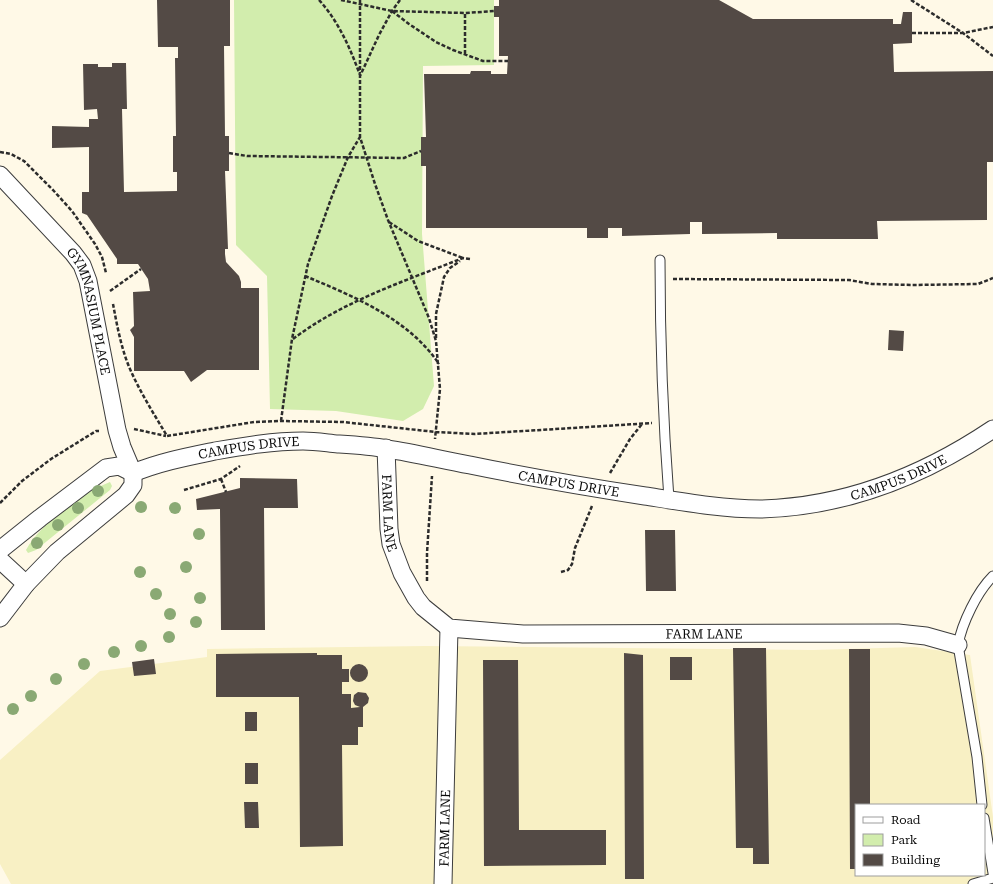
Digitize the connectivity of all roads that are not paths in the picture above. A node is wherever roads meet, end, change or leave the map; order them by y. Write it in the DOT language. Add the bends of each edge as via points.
graph roads {
  1 [pos="0,175"];
  2 [pos="660,260"];
  3 [pos="993,429"];
  4 [pos="386,448"];
  5 [pos="133,473"];
  6 [pos="669,499"];
  7 [pos="0,550"];
  8 [pos="0,560"];
  9 [pos="993,576"];
  10 [pos="26,584"];
  11 [pos="0,618"];
  12 [pos="449,628"];
  13 [pos="958,645"];
  14 [pos="982,804"];
  15 [pos="985,824"];
  16 [pos="993,873"];
  17 [pos="993,878"];
  18 [pos="443,884"];
  19 [pos="973,884"];
  1 -- 5 [label="street, GYMNASIUM PLACE" via="82,265 89,287 122,448"];
  2 -- 6 [label="lane" via="664,422"];
  3 -- 6 [label="street, CAMPUS DRIVE" via="970,445 925,467 869,492 846,498 759,509"];
  4 -- 5 [label="street, CAMPUS DRIVE" via="305,441 272,442 213,451 157,464"];
  4 -- 6 [label="street, CAMPUS DRIVE" via="528,477"];
  4 -- 12 [label="street, FARM LANE" via="391,544 402,573 416,598"];
  5 -- 7 [label="street" via="119,466 106,468"];
  5 -- 10 [label="street" via="133,485 126,495 68,542"];
  8 -- 10 [label="street"];
  9 -- 13 [label="lane" via="977,598 961,631"];
  10 -- 11 [label="street"];
  12 -- 13 [label="street, FARM LANE" via="523,634 898,634 926,636"];
  12 -- 18 [label="street, FARM LANE"];
  13 -- 14 [label="lane" via="977,757"];
  15 -- 16 [label="lane"];
  17 -- 19 [label="lane"];
}
